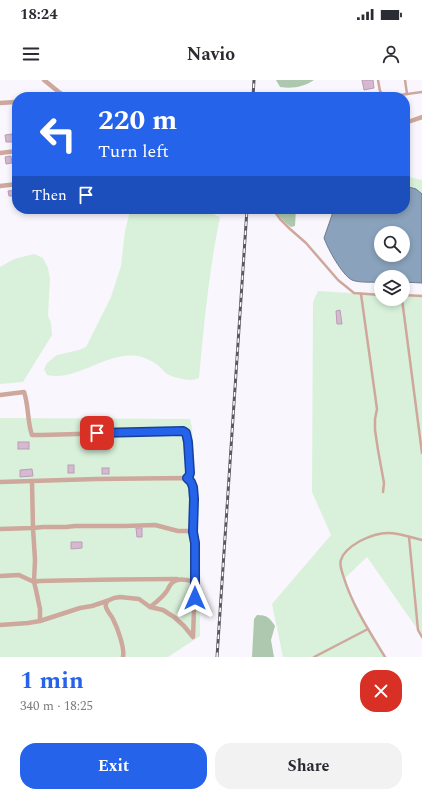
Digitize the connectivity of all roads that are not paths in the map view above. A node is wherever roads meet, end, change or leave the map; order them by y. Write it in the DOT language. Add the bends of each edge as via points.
graph roads {
  1 [pos="44,80"];
  2 [pos="378,80"];
  3 [pos="405,80"];
  4 [pos="59,92"];
  5 [pos="381,92"];
  6 [pos="407,92"];
  7 [pos="422,92"];
  8 [pos="410,94"];
  9 [pos="12,102"];
  10 [pos="0,103"];
  11 [pos="422,118"];
  12 [pos="410,122"];
  13 [pos="12,152"];
  14 [pos="0,153"];
  15 [pos="12,185"];
  16 [pos="0,186"];
  17 [pos="276,214"];
  18 [pos="361,294"];
  19 [pos="374,294"];
  20 [pos="410,296"];
  21 [pos="422,296"];
  22 [pos="403,306"];
  23 [pos="0,395"];
  24 [pos="422,453"];
  25 [pos="187,478"];
  26 [pos="0,482"];
  27 [pos="32,482"];
  28 [pos="383,492"];
  29 [pos="32,528"];
  30 [pos="0,529"];
  31 [pos="193,532"];
  32 [pos="409,537"];
  33 [pos="422,540"];
  34 [pos="0,576"];
  35 [pos="178,580"];
  36 [pos="34,582"];
  37 [pos="195,582"];
  38 [pos="107,601"];
  39 [pos="150,607"];
  40 [pos="40,620"];
  41 [pos="0,625"];
  42 [pos="368,629"];
  43 [pos="422,637"];
  44 [pos="123,657"];
  45 [pos="314,657"];
  46 [pos="385,657"];
  1 -- 4 [label="street"];
  2 -- 5 [label="lane"];
  3 -- 6 [label="lane"];
  7 -- 8 [label="lane"];
  9 -- 10 [label="street"];
  11 -- 12 [label="street"];
  13 -- 14 [label="street"];
  15 -- 16 [label="street"];
  17 -- 18 [label="lane" via="338,280 354,294"];
  18 -- 19 [label="lane"];
  18 -- 28 [label="lane" via="377,409 375,430 384,483"];
  20 -- 21 [label="lane"];
  22 -- 24 [label="lane"];
  23 -- 25 [label="street" via="24,392 32,435 183,431 188,442 190,473"];
  25 -- 27 [label="street"];
  25 -- 31 [label="street" via="194,493"];
  26 -- 27 [label="street"];
  27 -- 29 [label="street"];
  29 -- 30 [label="street"];
  29 -- 31 [label="street" via="155,525"];
  29 -- 36 [label="street"];
  31 -- 37 [label="street"];
  32 -- 33 [label="lane"];
  32 -- 42 [label="lane" via="384,532 376,534 349,549 341,561 349,593"];
  32 -- 43 [label="lane" via="418,630"];
  34 -- 36 [label="street" via="19,574"];
  35 -- 36 [label="street"];
  35 -- 37 [label="street"];
  35 -- 39 [label="street" via="172,583 166,593"];
  36 -- 40 [label="street"];
  37 -- 39 [label="street" via="193,637 174,617 163,610"];
  38 -- 39 [label="street" via="120,597 139,599"];
  38 -- 40 [label="street"];
  38 -- 44 [label="street" via="106,608 117,629 123,647"];
  40 -- 41 [label="street"];
  42 -- 45 [label="lane"];
  42 -- 46 [label="lane"];
}
